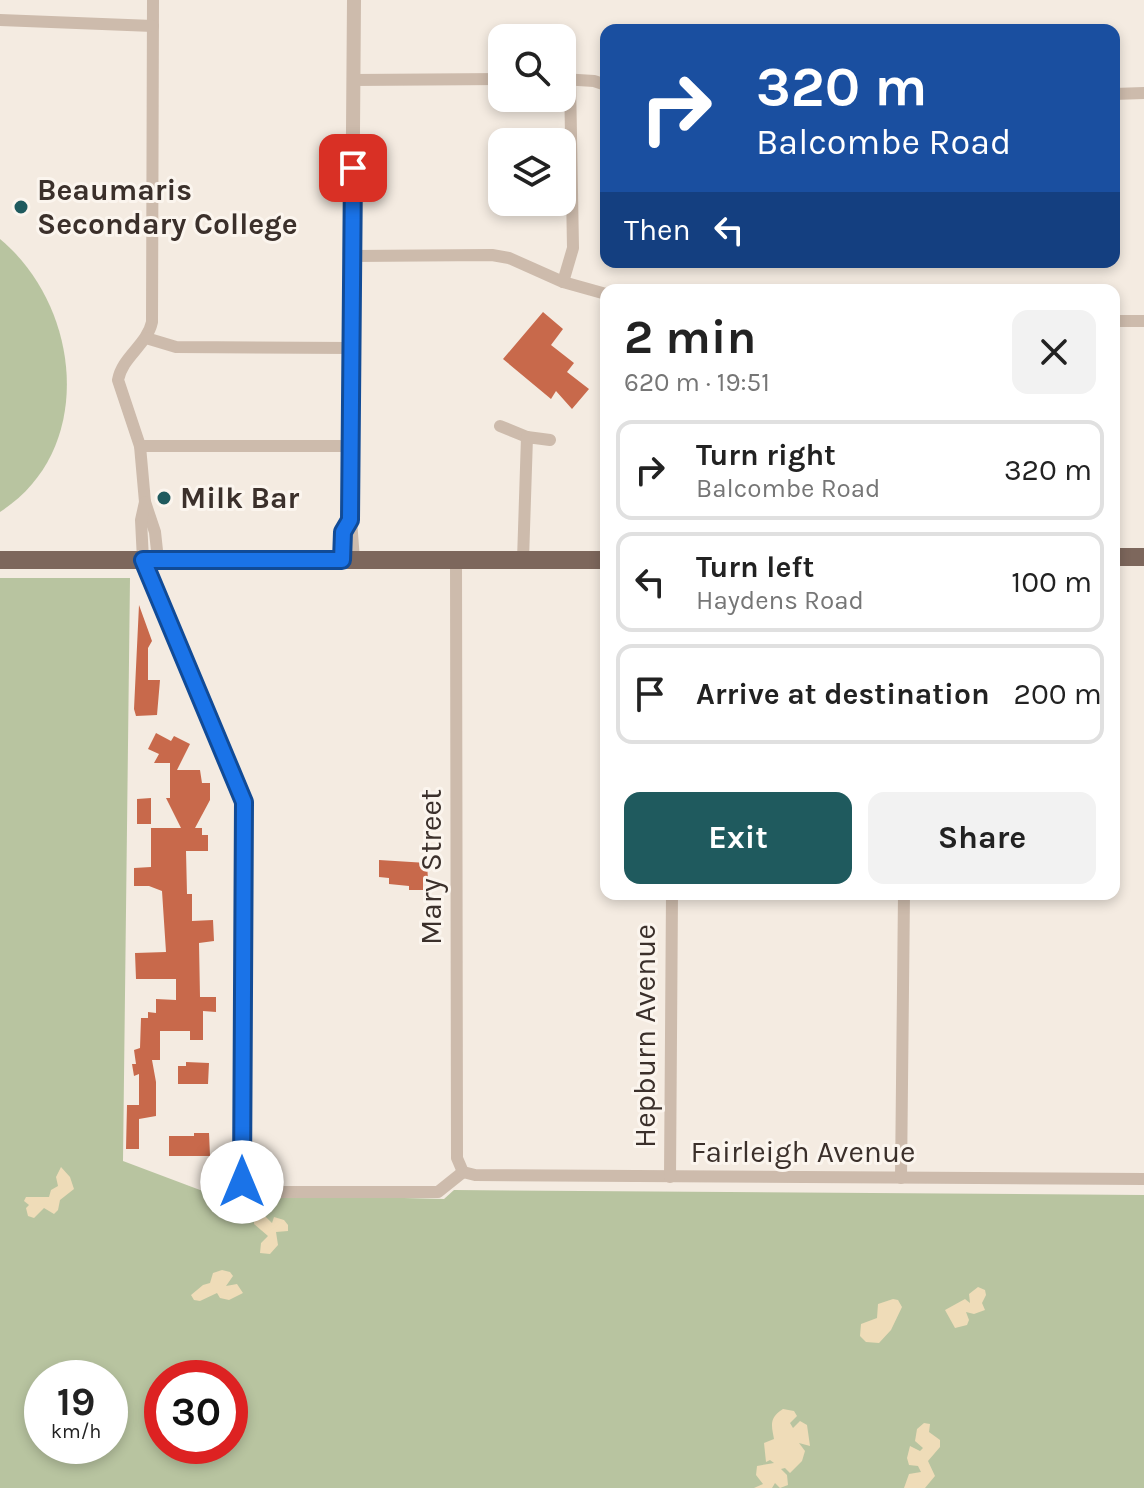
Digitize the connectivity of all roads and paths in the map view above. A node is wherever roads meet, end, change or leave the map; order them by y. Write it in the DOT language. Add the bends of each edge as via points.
graph roads {
  1 [pos="153,0"];
  2 [pos="354,0"];
  3 [pos="0,20"];
  4 [pos="153,26"];
  5 [pos="488,79"];
  6 [pos="353,80"];
  7 [pos="576,80"];
  8 [pos="600,84"];
  9 [pos="1144,93"];
  10 [pos="1120,94"];
  11 [pos="567,112"];
  12 [pos="353,256"];
  13 [pos="563,282"];
  14 [pos="600,292"];
  15 [pos="1120,321"];
  16 [pos="1144,321"];
  17 [pos="146,338"];
  18 [pos="351,348"];
  19 [pos="500,426"];
  20 [pos="527,437"];
  21 [pos="550,440"];
  22 [pos="140,446"];
  23 [pos="351,446"];
  24 [pos="1120,557"];
  25 [pos="1144,557"];
  26 [pos="0,560"];
  27 [pos="150,560"];
  28 [pos="347,560"];
  29 [pos="456,560"];
  30 [pos="523,560"];
  31 [pos="600,560"];
  32 [pos="672,900"];
  33 [pos="904,900"];
  34 [pos="463,1172"];
  35 [pos="670,1177"];
  36 [pos="901,1178"];
  37 [pos="1144,1179"];
  1 -- 4 [label="street"];
  2 -- 6 [label="street"];
  3 -- 4 [label="street"];
  4 -- 17 [label="street" via="152,322"];
  5 -- 6 [label="street"];
  6 -- 12 [label="street"];
  7 -- 8 [label="street"];
  9 -- 10 [label="street"];
  11 -- 13 [label="street" via="573,248"];
  12 -- 13 [label="street" via="492,255"];
  12 -- 18 [label="street"];
  13 -- 14 [label="street"];
  15 -- 16 [label="street"];
  17 -- 18 [label="street" via="176,347"];
  17 -- 22 [label="street" via="118,380"];
  18 -- 23 [label="street"];
  19 -- 20 [label="street"];
  20 -- 21 [label="street"];
  20 -- 30 [label="street"];
  22 -- 23 [label="street"];
  22 -- 27 [label="street" via="145,502 141,520"];
  23 -- 28 [label="street" via="350,520 343,532"];
  24 -- 25 [label="main road"];
  26 -- 27 [label="main road"];
  27 -- 28 [label="main road"];
  27 -- 34 [label="street" via="244,802 242,1182 252,1192 438,1192"];
  28 -- 29 [label="main road"];
  29 -- 30 [label="main road"];
  29 -- 34 [label="street, Mary Street" via="457,1158"];
  30 -- 31 [label="main road"];
  32 -- 35 [label="street, Hepburn Avenue"];
  33 -- 36 [label="street"];
  34 -- 35 [label="street, Fairleigh Avenue"];
  35 -- 36 [label="street, Fairleigh Avenue"];
  36 -- 37 [label="street, Fairleigh Avenue"];
}
